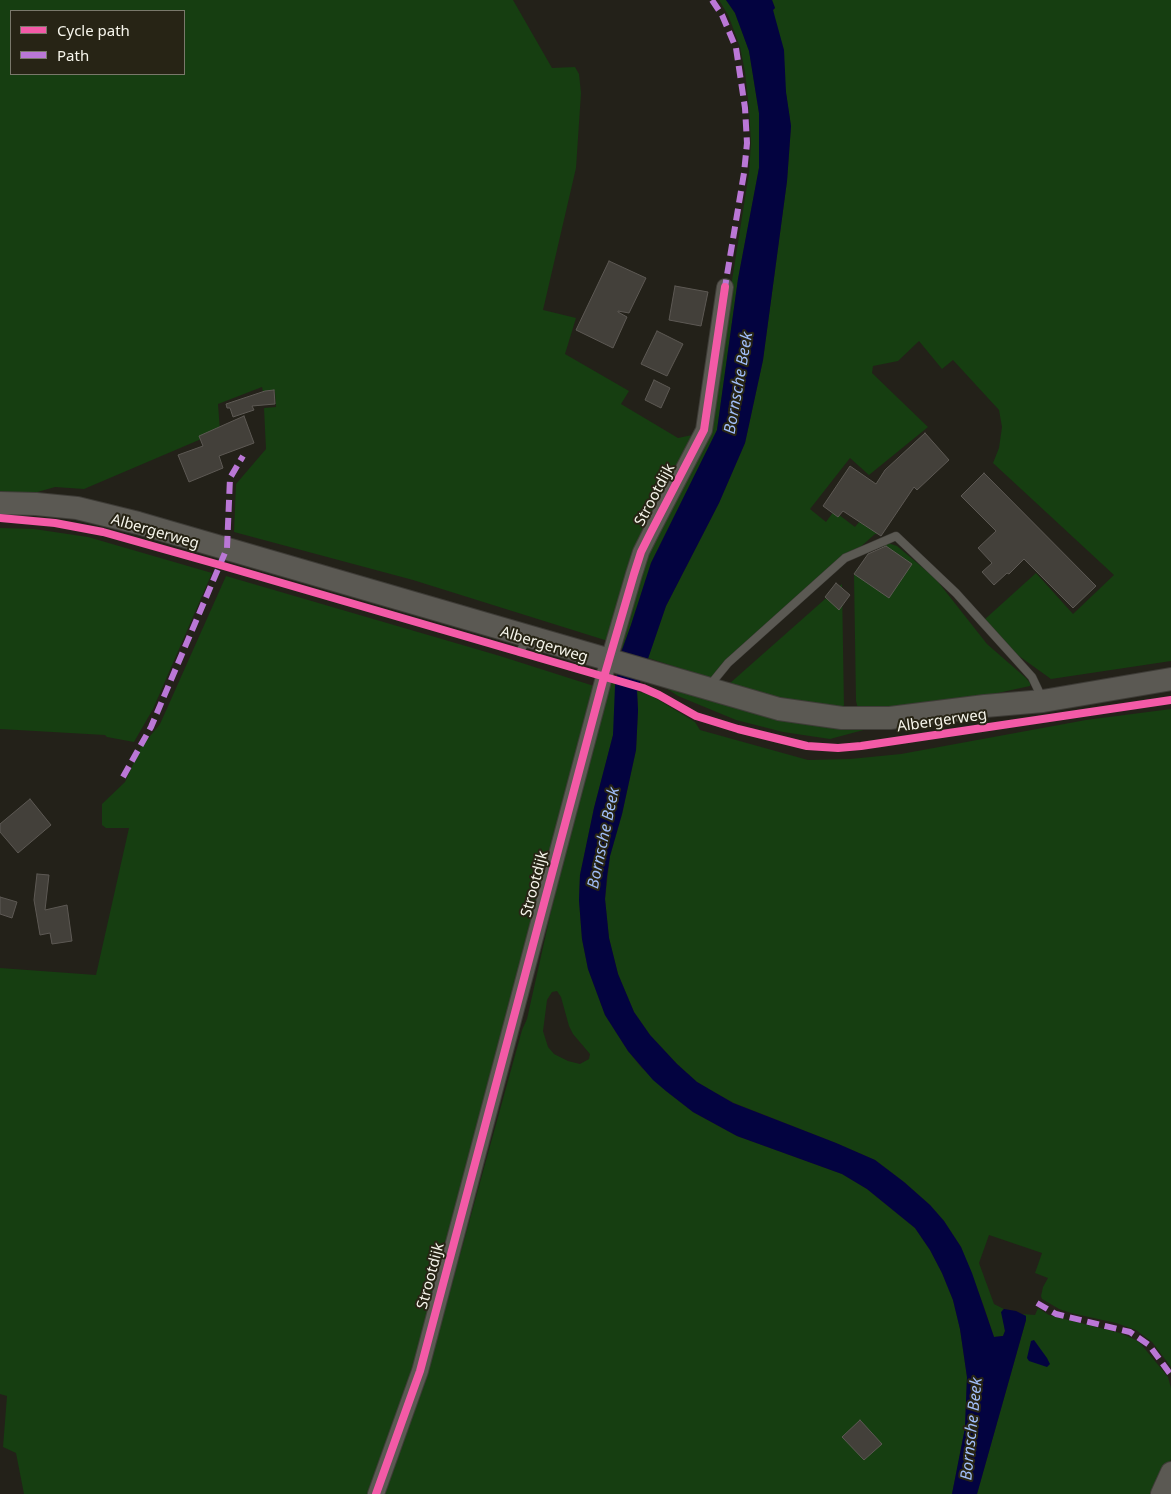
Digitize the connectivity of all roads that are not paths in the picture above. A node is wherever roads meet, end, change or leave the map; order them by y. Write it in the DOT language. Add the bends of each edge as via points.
graph roads {
  1 [pos="725,287"];
  2 [pos="0,503"];
  3 [pos="614,660"];
  4 [pos="1171,679"];
  5 [pos="708,687"];
  6 [pos="1043,700"];
  7 [pos="1171,1472"];
  8 [pos="376,1494"];
  9 [pos="1161,1494"];
  1 -- 3 [label="street, Strootdijk" via="704,430 641,552"];
  2 -- 3 [label="main road, Albergerweg" via="77,508 138,523 524,644"];
  3 -- 5 [label="main road, Albergerweg"];
  3 -- 8 [label="street, Strootdijk" via="420,1371"];
  4 -- 6 [label="main road, Albergerweg"];
  5 -- 6 [label="main road, Albergerweg" via="780,709 842,718 890,718"];
  5 -- 6 [label="lane" via="728,663 845,558 896,536 956,593 1032,677"];
  7 -- 9 [label="street"];
}
